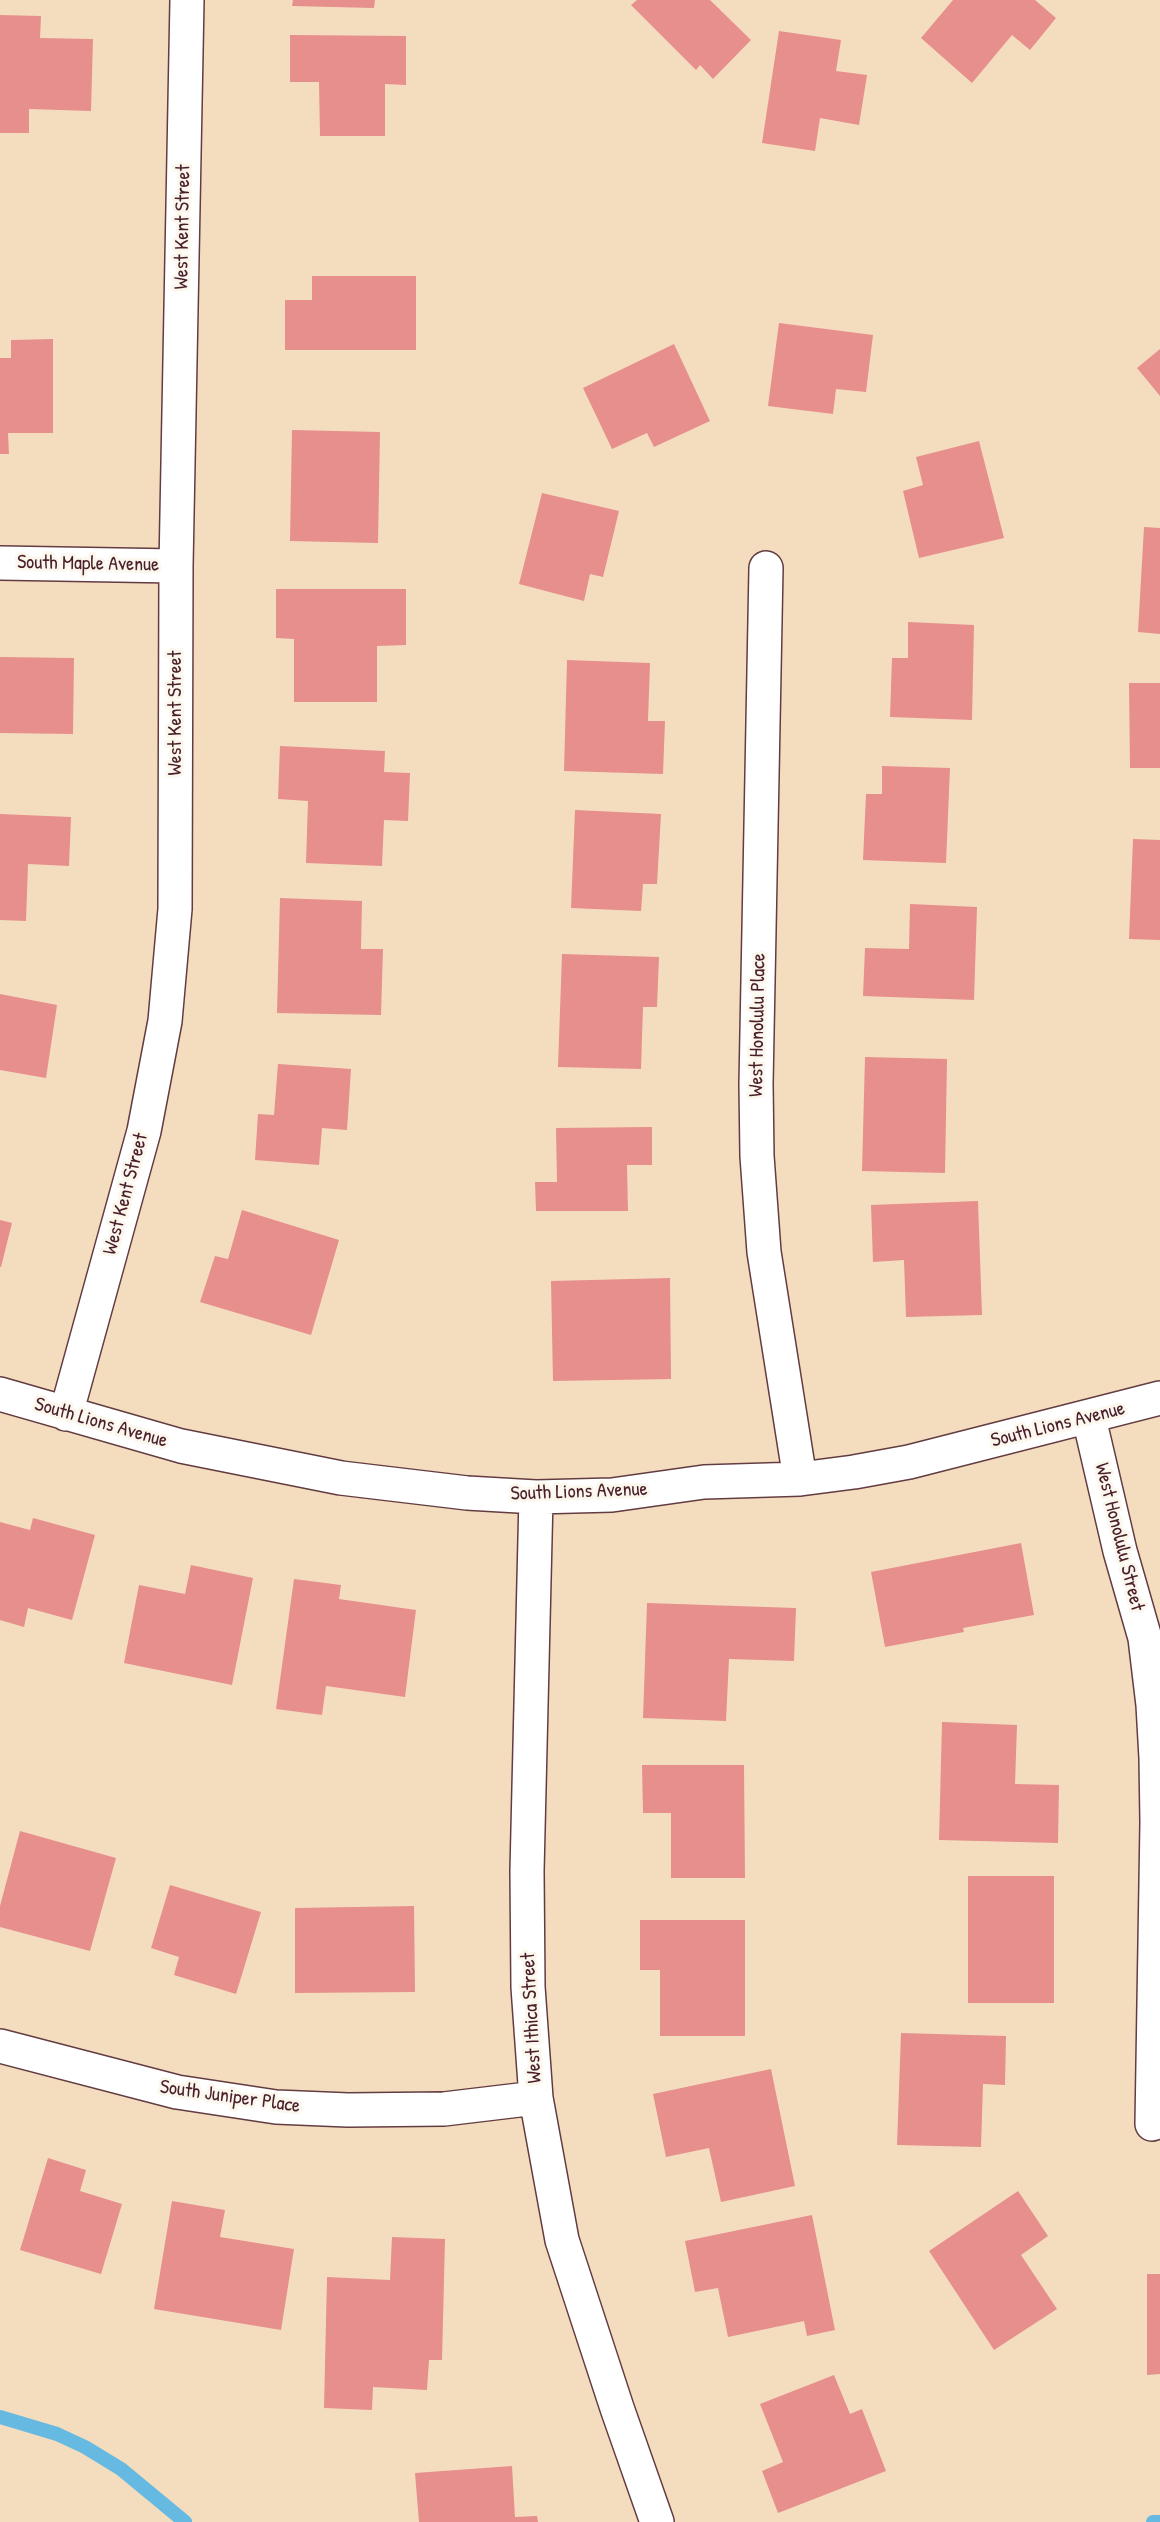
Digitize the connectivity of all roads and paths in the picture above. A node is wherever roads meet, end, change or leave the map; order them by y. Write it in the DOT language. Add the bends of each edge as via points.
graph roads {
  1 [pos="187,0"];
  2 [pos="0,563"];
  3 [pos="176,566"];
  4 [pos="766,568"];
  5 [pos="0,1394"];
  6 [pos="1160,1398"];
  7 [pos="66,1414"];
  8 [pos="1089,1418"];
  9 [pos="800,1479"];
  10 [pos="536,1497"];
  11 [pos="0,2046"];
  12 [pos="536,2098"];
  13 [pos="1152,2124"];
  14 [pos="657,2522"];
  1 -- 3 [label="street, West Kent Street"];
  2 -- 3 [label="street, South Maple Avenue"];
  3 -- 7 [label="street, West Kent Street" via="175,909 165,1021 144,1131"];
  4 -- 9 [label="street, West Honolulu Place" via="757,1156 764,1252"];
  5 -- 7 [label="street, South Lions Avenue"];
  6 -- 8 [label="street, South Lions Avenue"];
  7 -- 10 [label="street, South Lions Avenue" via="181,1446 341,1478"];
  8 -- 9 [label="street, South Lions Avenue" via="909,1462"];
  8 -- 13 [label="street, West Honolulu Street" via="1145,1638 1153,1706 1157,1822"];
  9 -- 10 [label="street, South Lions Avenue" via="704,1482 612,1495"];
  10 -- 12 [label="street, West Ithica Street" via="527,1871 528,1987"];
  11 -- 12 [label="street, South Juniper Place" via="177,2092 276,2108 444,2109"];
  12 -- 14 [label="street, West Ithica Street" via="562,2240"];
}
